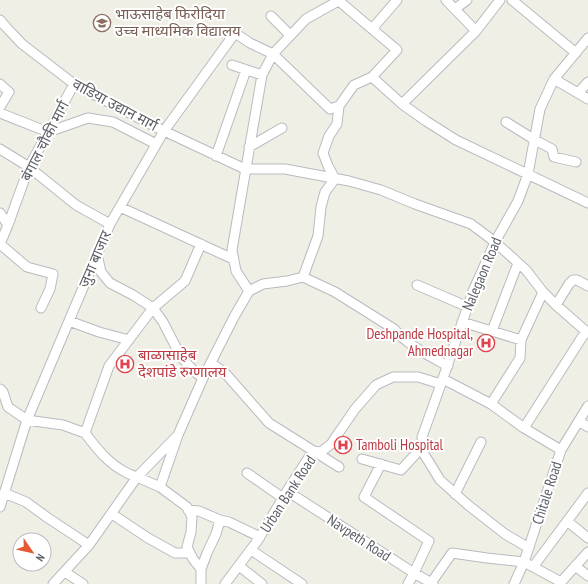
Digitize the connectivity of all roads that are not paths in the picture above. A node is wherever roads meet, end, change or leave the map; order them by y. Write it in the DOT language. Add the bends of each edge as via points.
graph roads {
  1 [pos="340,0"];
  2 [pos="397,0"];
  3 [pos="446,0"];
  4 [pos="467,0"];
  5 [pos="500,0"];
  6 [pos="512,0"];
  7 [pos="455,9"];
  8 [pos="271,16"];
  9 [pos="0,20"];
  10 [pos="372,29"];
  11 [pos="476,31"];
  12 [pos="290,35"];
  13 [pos="588,38"];
  14 [pos="576,53"];
  15 [pos="273,54"];
  16 [pos="232,65"];
  17 [pos="246,70"];
  18 [pos="262,75"];
  19 [pos="372,77"];
  20 [pos="554,79"];
  21 [pos="588,82"];
  22 [pos="0,84"];
  23 [pos="74,84"];
  24 [pos="578,93"];
  25 [pos="588,99"];
  26 [pos="402,104"];
  27 [pos="339,106"];
  28 [pos="0,107"];
  29 [pos="0,112"];
  30 [pos="506,122"];
  31 [pos="282,128"];
  32 [pos="164,131"];
  33 [pos="48,132"];
  34 [pos="535,140"];
  35 [pos="156,144"];
  36 [pos="249,148"];
  37 [pos="0,149"];
  38 [pos="216,156"];
  39 [pos="576,162"];
  40 [pos="29,166"];
  41 [pos="245,169"];
  42 [pos="528,174"];
  43 [pos="334,179"];
  44 [pos="588,203"];
  45 [pos="120,207"];
  46 [pos="0,213"];
  47 [pos="110,224"];
  48 [pos="8,225"];
  49 [pos="495,242"];
  50 [pos="0,244"];
  51 [pos="201,244"];
  52 [pos="97,254"];
  53 [pos="234,259"];
  54 [pos="518,263"];
  55 [pos="303,277"];
  56 [pos="417,285"];
  57 [pos="588,286"];
  58 [pos="249,291"];
  59 [pos="543,292"];
  60 [pos="556,305"];
  61 [pos="468,307"];
  62 [pos="40,308"];
  63 [pos="153,308"];
  64 [pos="69,321"];
  65 [pos="462,322"];
  66 [pos="492,331"];
  67 [pos="587,332"];
  68 [pos="129,340"];
  69 [pos="521,340"];
  70 [pos="211,363"];
  71 [pos="448,366"];
  72 [pos="203,378"];
  73 [pos="442,382"];
  74 [pos="0,388"];
  75 [pos="490,404"];
  76 [pos="588,406"];
  77 [pos="27,420"];
  78 [pos="579,421"];
  79 [pos="588,427"];
  80 [pos="524,428"];
  81 [pos="85,433"];
  82 [pos="178,435"];
  83 [pos="481,442"];
  84 [pos="423,446"];
  85 [pos="561,450"];
  86 [pos="313,451"];
  87 [pos="362,459"];
  88 [pos="381,464"];
  89 [pos="339,467"];
  90 [pos="247,473"];
  91 [pos="137,477"];
  92 [pos="160,487"];
  93 [pos="4,493"];
  94 [pos="588,493"];
  95 [pos="285,494"];
  96 [pos="455,494"];
  97 [pos="0,507"];
  98 [pos="188,510"];
  99 [pos="112,514"];
  100 [pos="220,520"];
  101 [pos="567,521"];
  102 [pos="260,537"];
  103 [pos="588,538"];
  104 [pos="89,545"];
  105 [pos="529,548"];
  106 [pos="251,550"];
  107 [pos="588,552"];
  108 [pos="190,553"];
  109 [pos="524,562"];
  110 [pos="238,566"];
  111 [pos="575,566"];
  112 [pos="533,567"];
  113 [pos="201,569"];
  114 [pos="65,572"];
  115 [pos="414,573"];
  116 [pos="588,576"];
  117 [pos="432,583"];
  118 [pos="53,584"];
  119 [pos="83,584"];
  120 [pos="201,584"];
  121 [pos="225,584"];
  122 [pos="262,584"];
  123 [pos="302,584"];
  124 [pos="408,584"];
  125 [pos="514,584"];
  1 -- 10 [label="street"];
  1 -- 12 [label="street" via="306,19"];
  2 -- 10 [label="street"];
  3 -- 7 [label="street"];
  4 -- 7 [label="street"];
  5 -- 11 [label="street"];
  6 -- 14 [label="street"];
  7 -- 11 [label="street"];
  8 -- 12 [label="street"];
  9 -- 23 [label="street, वाडिया उद्यान मार्ग" via="22,44"];
  10 -- 19 [label="street" via="397,50"];
  11 -- 26 [label="street"];
  12 -- 15 [label="street"];
  13 -- 14 [label="street, Nalegaon Road"];
  14 -- 20 [label="street, Nalegaon Road"];
  15 -- 18 [label="street"];
  15 -- 27 [label="street" via="330,109"];
  15 -- 32 [label="street, जुना बाजार" via="250,43 235,32"];
  16 -- 17 [label="street"];
  17 -- 18 [label="street"];
  17 -- 38 [label="street"];
  18 -- 36 [label="street"];
  19 -- 26 [label="street"];
  19 -- 27 [label="street" via="354,85"];
  20 -- 24 [label="street"];
  20 -- 34 [label="street, Nalegaon Road" via="540,109"];
  21 -- 24 [label="street"];
  22 -- 28 [label="street" via="9,92"];
  23 -- 32 [label="street, वाडिया उद्यान मार्ग"];
  23 -- 33 [label="street, बंगाल चौकी मार्ग"];
  24 -- 25 [label="street"];
  26 -- 42 [label="street" via="456,140"];
  27 -- 43 [label="street" via="337,124 323,153"];
  29 -- 33 [label="street"];
  30 -- 34 [label="street"];
  31 -- 36 [label="street"];
  32 -- 35 [label="street, जुना बाजार"];
  32 -- 38 [label="street, वाडिया उद्यान मार्ग"];
  33 -- 35 [label="street" via="88,118 113,122"];
  33 -- 40 [label="street, बंगाल चौकी मार्ग"];
  34 -- 39 [label="street" via="552,149 554,157"];
  34 -- 42 [label="street, Nalegaon Road"];
  35 -- 45 [label="street, जुना बाजार"];
  36 -- 41 [label="street"];
  37 -- 40 [label="street"];
  38 -- 41 [label="street, वाडिया उद्यान मार्ग"];
  40 -- 47 [label="street" via="76,205"];
  40 -- 48 [label="street, बंगाल चौकी मार्ग"];
  41 -- 43 [label="street" via="285,169"];
  41 -- 53 [label="street" via="232,250"];
  42 -- 44 [label="street"];
  42 -- 49 [label="street, Nalegaon Road" via="518,201"];
  43 -- 49 [label="street" via="381,190 471,224"];
  43 -- 55 [label="street" via="325,192 318,236"];
  45 -- 47 [label="street, जुना बाजार"];
  45 -- 51 [label="street"];
  46 -- 48 [label="street"];
  47 -- 52 [label="street, जुना बाजार"];
  48 -- 50 [label="street, बंगाल चौकी मार्ग"];
  49 -- 54 [label="street"];
  49 -- 61 [label="street, Nalegaon Road"];
  50 -- 62 [label="street" via="27,267 53,274 50,289"];
  51 -- 53 [label="street"];
  51 -- 63 [label="street" via="185,281"];
  52 -- 63 [label="street" via="101,272 110,283"];
  52 -- 64 [label="street, जुना बाजार"];
  53 -- 58 [label="street" via="236,271"];
  54 -- 59 [label="street"];
  54 -- 66 [label="street"];
  55 -- 58 [label="street" via="263,284"];
  55 -- 71 [label="street" via="335,292 394,329 415,348"];
  56 -- 61 [label="street"];
  57 -- 60 [label="street" via="573,280"];
  58 -- 70 [label="street"];
  59 -- 60 [label="street"];
  59 -- 69 [label="street"];
  60 -- 67 [label="street"];
  61 -- 65 [label="street, Nalegaon Road"];
  63 -- 68 [label="street"];
  63 -- 72 [label="street" via="181,357"];
  64 -- 68 [label="street"];
  64 -- 77 [label="street, जुना बाजार"];
  65 -- 66 [label="street"];
  65 -- 71 [label="street, Nalegaon Road"];
  66 -- 69 [label="street"];
  67 -- 80 [label="street"];
  68 -- 81 [label="street" via="109,366"];
  69 -- 75 [label="street" via="520,358"];
  70 -- 72 [label="street"];
  70 -- 86 [label="street" via="225,373 269,423"];
  71 -- 73 [label="street, Nalegaon Road"];
  72 -- 82 [label="street"];
  73 -- 75 [label="street, Urban Bank Road"];
  73 -- 84 [label="street, Nalegaon Road" via="422,437"];
  73 -- 86 [label="street, Urban Bank Road" via="418,377 393,376 376,386 355,409 331,444 321,452"];
  74 -- 77 [label="street" via="8,407"];
  75 -- 80 [label="street, Urban Bank Road"];
  76 -- 78 [label="street, Chitale Road"];
  77 -- 81 [label="street" via="63,425"];
  77 -- 93 [label="street, जुना बाजार"];
  78 -- 79 [label="street"];
  78 -- 85 [label="street, Chitale Road"];
  80 -- 85 [label="street, Urban Bank Road"];
  81 -- 91 [label="street" via="96,449 115,467"];
  82 -- 91 [label="street"];
  82 -- 92 [label="street"];
  83 -- 96 [label="street"];
  84 -- 88 [label="street" via="401,470"];
  84 -- 96 [label="street, Nalegaon Road" via="424,454 440,480"];
  85 -- 105 [label="street, Chitale Road"];
  86 -- 89 [label="street"];
  86 -- 95 [label="street, Urban Bank Road"];
  87 -- 88 [label="street"];
  88 -- 115 [label="street" via="364,497 429,541"];
  90 -- 95 [label="street, Navpeth Road"];
  91 -- 92 [label="street"];
  91 -- 99 [label="street"];
  92 -- 98 [label="street"];
  93 -- 97 [label="street, जुना बाजार"];
  93 -- 104 [label="street" via="26,502"];
  94 -- 101 [label="street"];
  95 -- 102 [label="street, Urban Bank Road"];
  95 -- 115 [label="street, Navpeth Road"];
  96 -- 105 [label="street, Nalegaon Road" via="504,534"];
  98 -- 100 [label="street" via="200,511"];
  98 -- 108 [label="street" via="192,516 187,547"];
  99 -- 104 [label="street"];
  99 -- 108 [label="street" via="175,553"];
  100 -- 102 [label="street"];
  100 -- 113 [label="street"];
  101 -- 103 [label="street"];
  101 -- 112 [label="street"];
  102 -- 106 [label="street, Urban Bank Road"];
  104 -- 114 [label="street"];
  105 -- 109 [label="street, Chitale Road"];
  106 -- 110 [label="street, Urban Bank Road"];
  106 -- 123 [label="street"];
  107 -- 111 [label="street"];
  108 -- 113 [label="street"];
  109 -- 112 [label="street"];
  109 -- 117 [label="street" via="452,553"];
  109 -- 125 [label="street, Chitale Road"];
  110 -- 121 [label="street, Urban Bank Road"];
  110 -- 122 [label="street"];
  111 -- 112 [label="street" via="561,582"];
  111 -- 116 [label="street"];
  113 -- 120 [label="street"];
  114 -- 118 [label="street"];
  114 -- 119 [label="street"];
  115 -- 117 [label="street, Navpeth Road"];
  115 -- 124 [label="street"];
}
